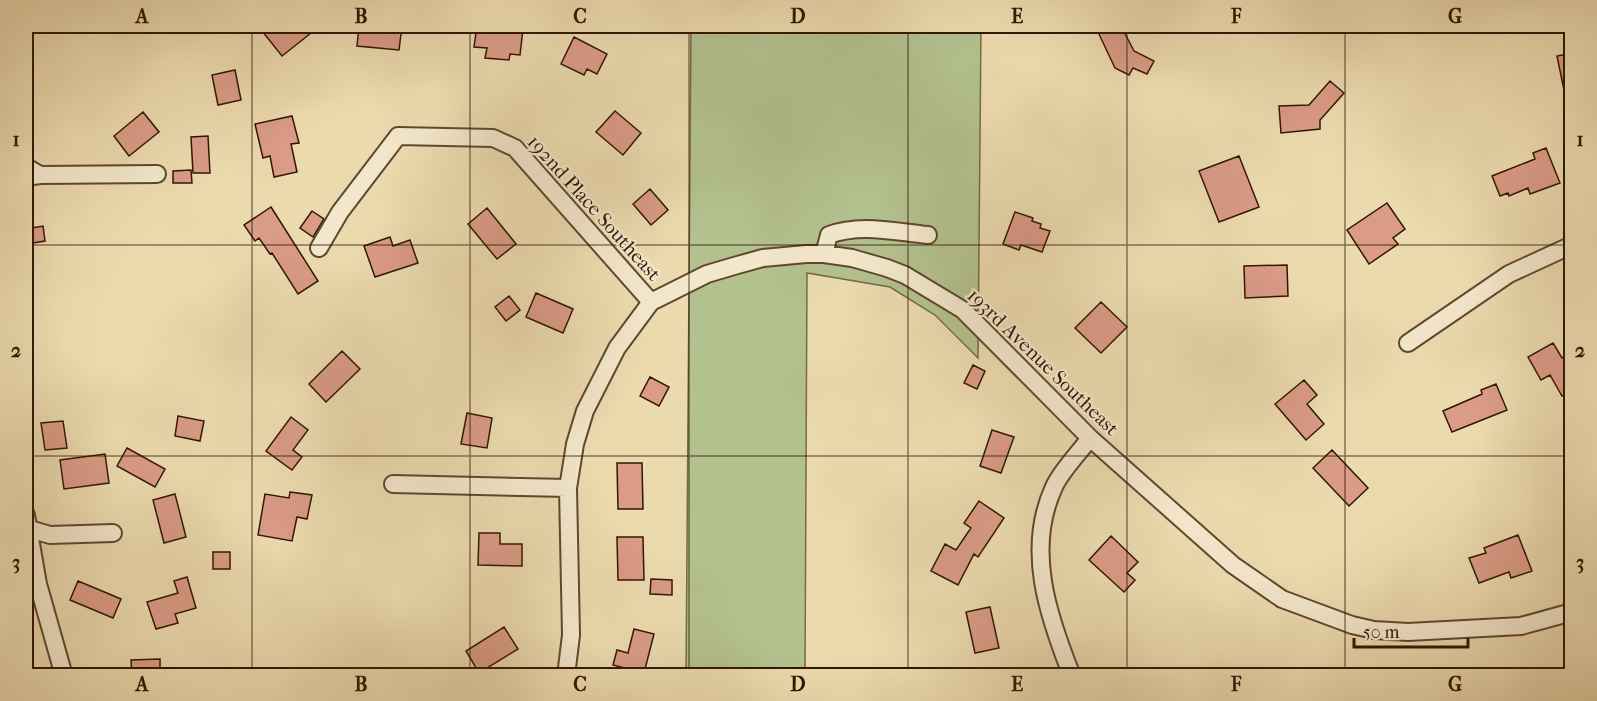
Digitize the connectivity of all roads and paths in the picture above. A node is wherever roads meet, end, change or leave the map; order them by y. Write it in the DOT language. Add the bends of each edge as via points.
graph roads {
  1 [pos="30,173"];
  2 [pos="157,174"];
  3 [pos="928,235"];
  4 [pos="1572,245"];
  5 [pos="319,248"];
  6 [pos="824,254"];
  7 [pos="651,302"];
  8 [pos="1408,343"];
  9 [pos="1090,438"];
  10 [pos="393,484"];
  11 [pos="568,488"];
  12 [pos="26,524"];
  13 [pos="112,533"];
  14 [pos="1572,612"];
  15 [pos="64,675"];
  16 [pos="566,675"];
  17 [pos="1072,675"];
  1 -- 2 [label="street"];
  3 -- 6 [label="street" via="866,228 838,231 829,235"];
  4 -- 8 [label="street" via="1509,274"];
  5 -- 7 [label="street, 192nd Place Southeast" via="340,212 398,136 493,138 515,148"];
  6 -- 7 [label="street, 193rd Avenue Southeast" via="762,258 707,274"];
  6 -- 9 [label="street, 193rd Avenue Southeast" via="852,258 905,275 963,310"];
  7 -- 11 [label="street, 193rd Avenue Southeast" via="617,348 585,411"];
  9 -- 14 [label="street, 193rd Avenue Southeast" via="1233,565 1282,599 1352,625 1408,632 1478,630 1521,626"];
  9 -- 17 [label="street" via="1054,486 1043,523 1039,563 1052,625"];
  10 -- 11 [label="street"];
  11 -- 16 [label="street, 193rd Avenue Southeast" via="571,635"];
  12 -- 13 [label="street" via="50,535"];
  12 -- 15 [label="street" via="38,584"];
}
